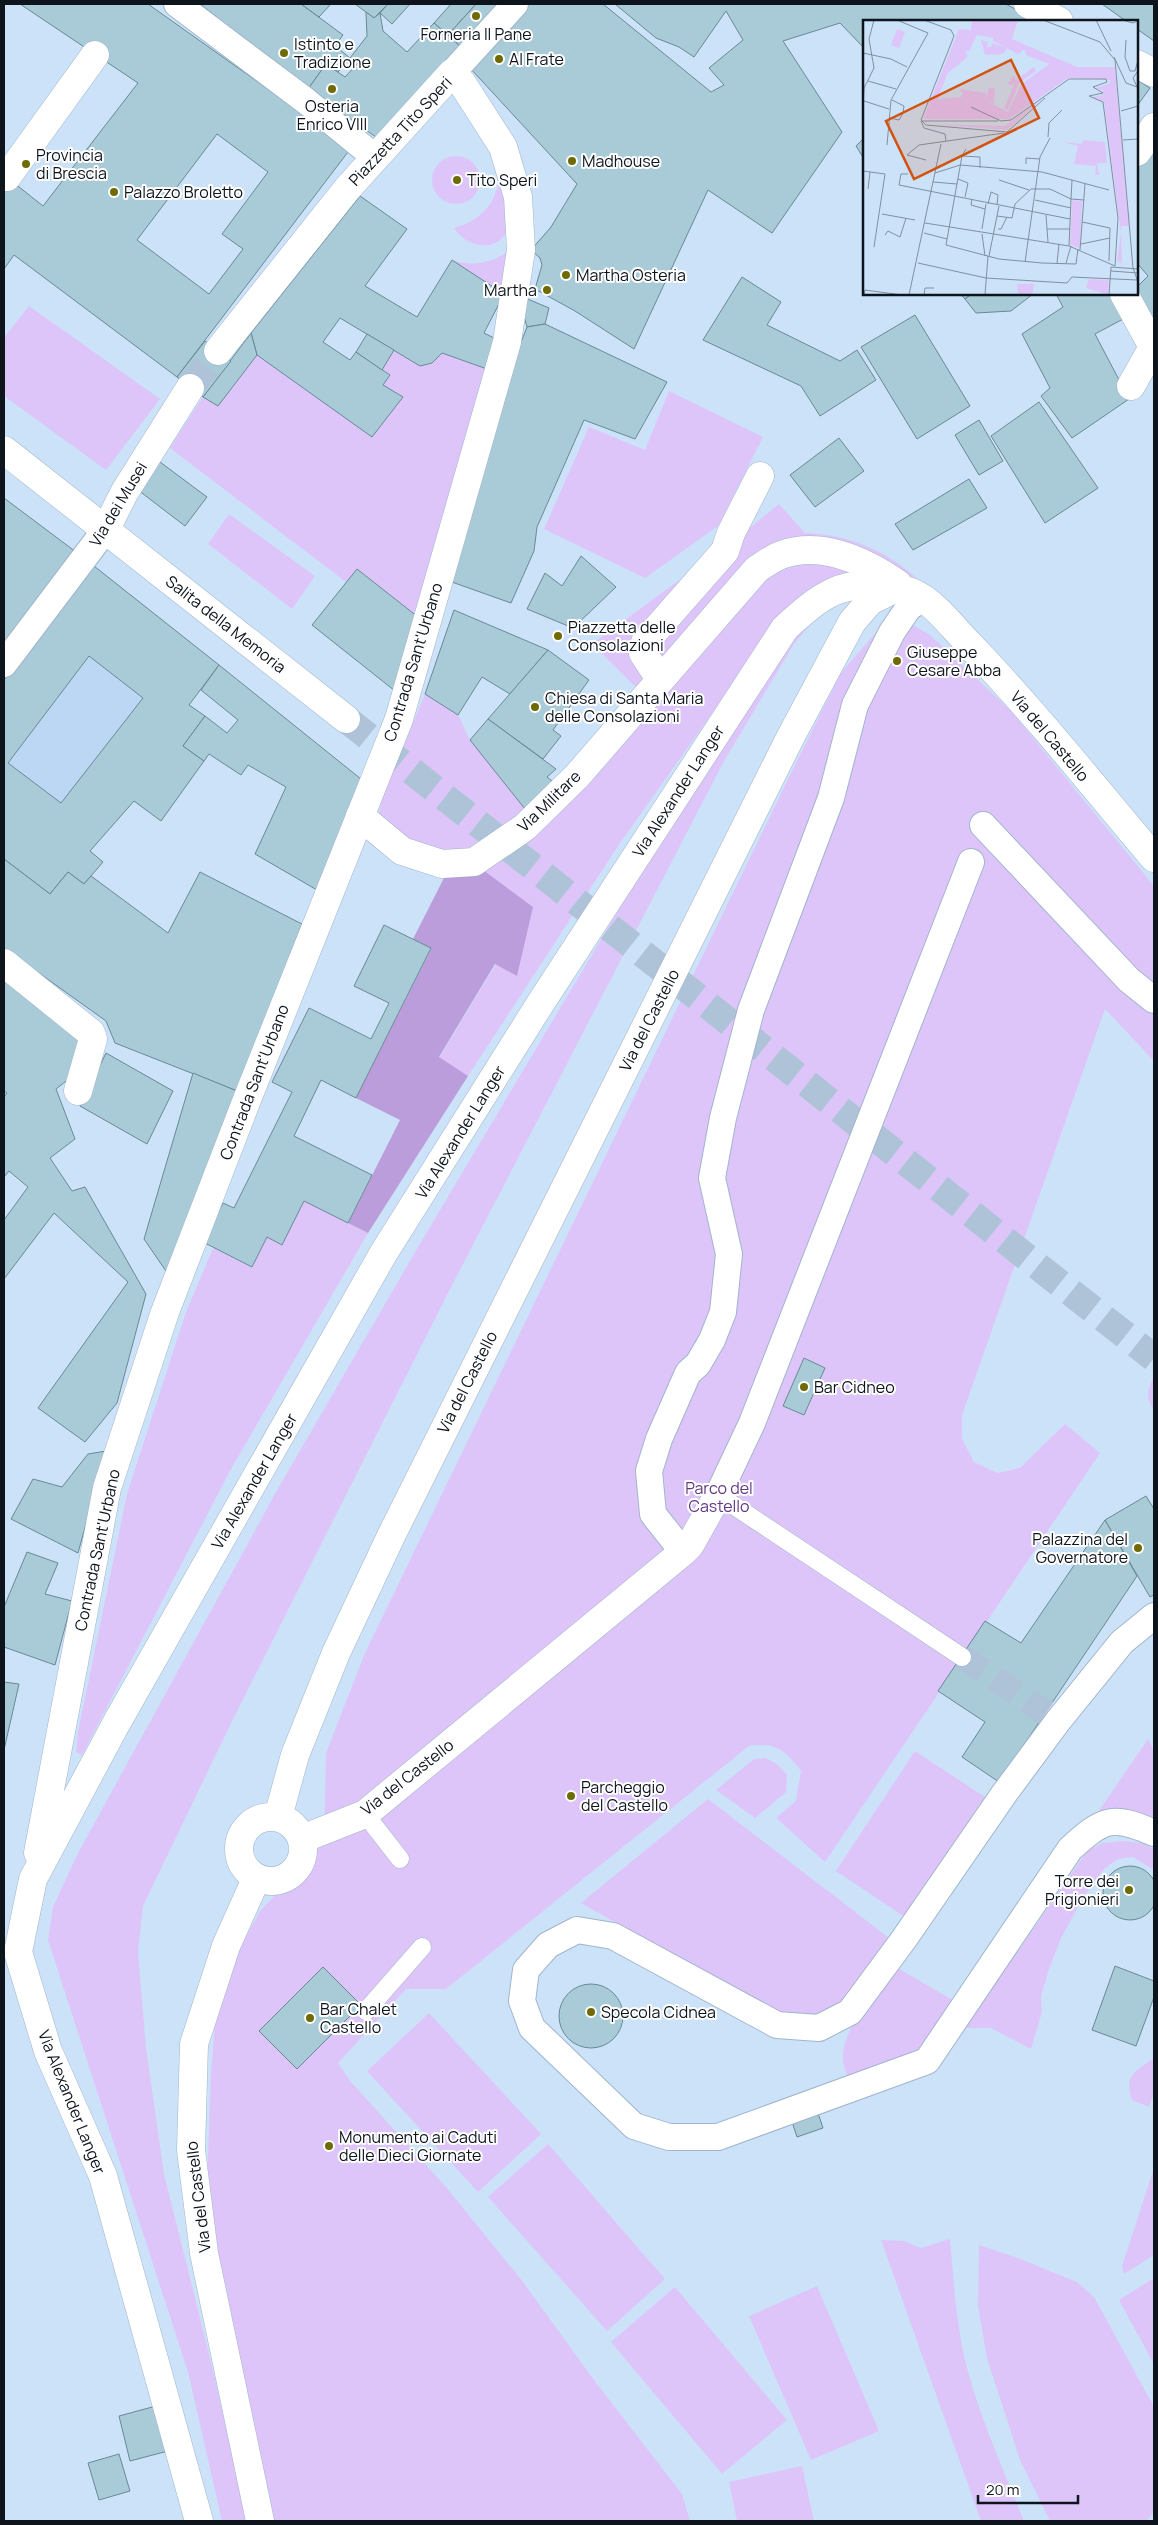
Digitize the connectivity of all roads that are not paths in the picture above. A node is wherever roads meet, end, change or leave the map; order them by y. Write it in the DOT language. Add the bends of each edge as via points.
graph roads {
  1 [pos="177,4"];
  2 [pos="515,4"];
  3 [pos="1028,4"];
  4 [pos="1058,20"];
  5 [pos="94,55"];
  6 [pos="1138,65"];
  7 [pos="452,73"];
  8 [pos="1154,73"];
  9 [pos="1154,127"];
  10 [pos="1138,151"];
  11 [pos="376,158"];
  12 [pos="6,177"];
  13 [pos="1125,295"];
  14 [pos="515,296"];
  15 [pos="1153,346"];
  16 [pos="218,351"];
  17 [pos="1131,386"];
  18 [pos="190,388"];
  19 [pos="4,450"];
  20 [pos="760,476"];
  21 [pos="106,529"];
  22 [pos="909,593"];
  23 [pos="4,664"];
  24 [pos="660,679"];
  25 [pos="346,719"];
  26 [pos="360,816"];
  27 [pos="983,825"];
  28 [pos="1154,858"];
  29 [pos="971,862"];
  30 [pos="4,963"];
  31 [pos="1154,1000"];
  32 [pos="78,1091"];
  33 [pos="718,1495"];
  34 [pos="683,1552"];
  35 [pos="1154,1616"];
  36 [pos="962,1657"];
  37 [pos="365,1814"];
  38 [pos="278,1817"];
  39 [pos="1154,1833"];
  40 [pos="302,1839"];
  41 [pos="400,1859"];
  42 [pos="33,1879"];
  43 [pos="256,1879"];
  44 [pos="422,1947"];
  45 [pos="366,2011"];
  46 [pos="199,2521"];
  47 [pos="260,2521"];
  1 -- 11 [label="street"];
  2 -- 7 [label="street"];
  3 -- 4 [label="street"];
  5 -- 12 [label="street"];
  6 -- 8 [label="street"];
  7 -- 11 [label="street, Piazzetta Tito Speri"];
  7 -- 14 [label="street, Piazzetta Tito Speri" via="462,83 503,147 510,164 518,197 521,232"];
  9 -- 10 [label="street"];
  11 -- 16 [label="street, Piazzetta Tito Speri" via="347,189"];
  13 -- 15 [label="street"];
  14 -- 26 [label="street, Contrada Sant'Urbano" via="507,342 402,708"];
  15 -- 17 [label="street"];
  18 -- 21 [label="street, Via dei Musei" via="124,493"];
  19 -- 21 [label="street, Salita della Memoria"];
  20 -- 24 [label="street" via="725,551 642,647"];
  21 -- 23 [label="street, Via dei Musei"];
  21 -- 25 [label="street, Salita della Memoria"];
  22 -- 24 [label="street, Via Militare" via="870,566 828,551 806,550 781,555 757,569"];
  22 -- 28 [label="street, Via del Castello" via="937,611 1006,683"];
  22 -- 34 [label="street" via="909,607 892,632 855,705 830,798 751,1010 725,1109 712,1178 729,1254 723,1312 712,1340 698,1364 688,1373 659,1439 649,1471 653,1514"];
  22 -- 38 [label="street, Via del Castello" via="870,601 852,622 826,666 392,1534 336,1653 295,1754"];
  22 -- 42 [label="street, Via Alexander Langer" via="875,584 856,584 834,590 815,600 785,628 545,996 383,1254 117,1722"];
  24 -- 26 [label="street, Via Militare" via="577,776 531,821 474,862 442,864 402,851"];
  26 -- 42 [label="street, Contrada Sant'Urbano" via="169,1303 107,1488"];
  27 -- 31 [label="street" via="1129,980"];
  29 -- 33 [label="street" via="752,1423"];
  30 -- 32 [label="street" via="91,1033 93,1039"];
  33 -- 34 [label="street, Via del Castello"];
  33 -- 36 [label="lane"];
  34 -- 37 [label="street, Via del Castello"];
  35 -- 39 [label="street" via="1122,1642 1052,1717 1013,1801 850,2012 819,2028 778,2025 613,1936 577,1930 548,1946 526,1970 522,2001 532,2028 634,2126 669,2136 718,2137 927,2061 1070,1849 1096,1826 1122,1820"];
  37 -- 40 [label="street, Via del Castello"];
  37 -- 41 [label="lane"];
  38 -- 40 [label="street" via="293,1825"];
  38 -- 43 [label="street" via="264,1817 252,1822 238,1845 239,1859"];
  40 -- 43 [label="street" via="304,1851 292,1874 269,1882"];
  42 -- 46 [label="street, Via Alexander Langer" via="18,1952 48,2051 103,2176"];
  43 -- 47 [label="street, Via del Castello" via="226,1946 194,2044 190,2150 204,2253"];
  44 -- 45 [label="lane"];
}
